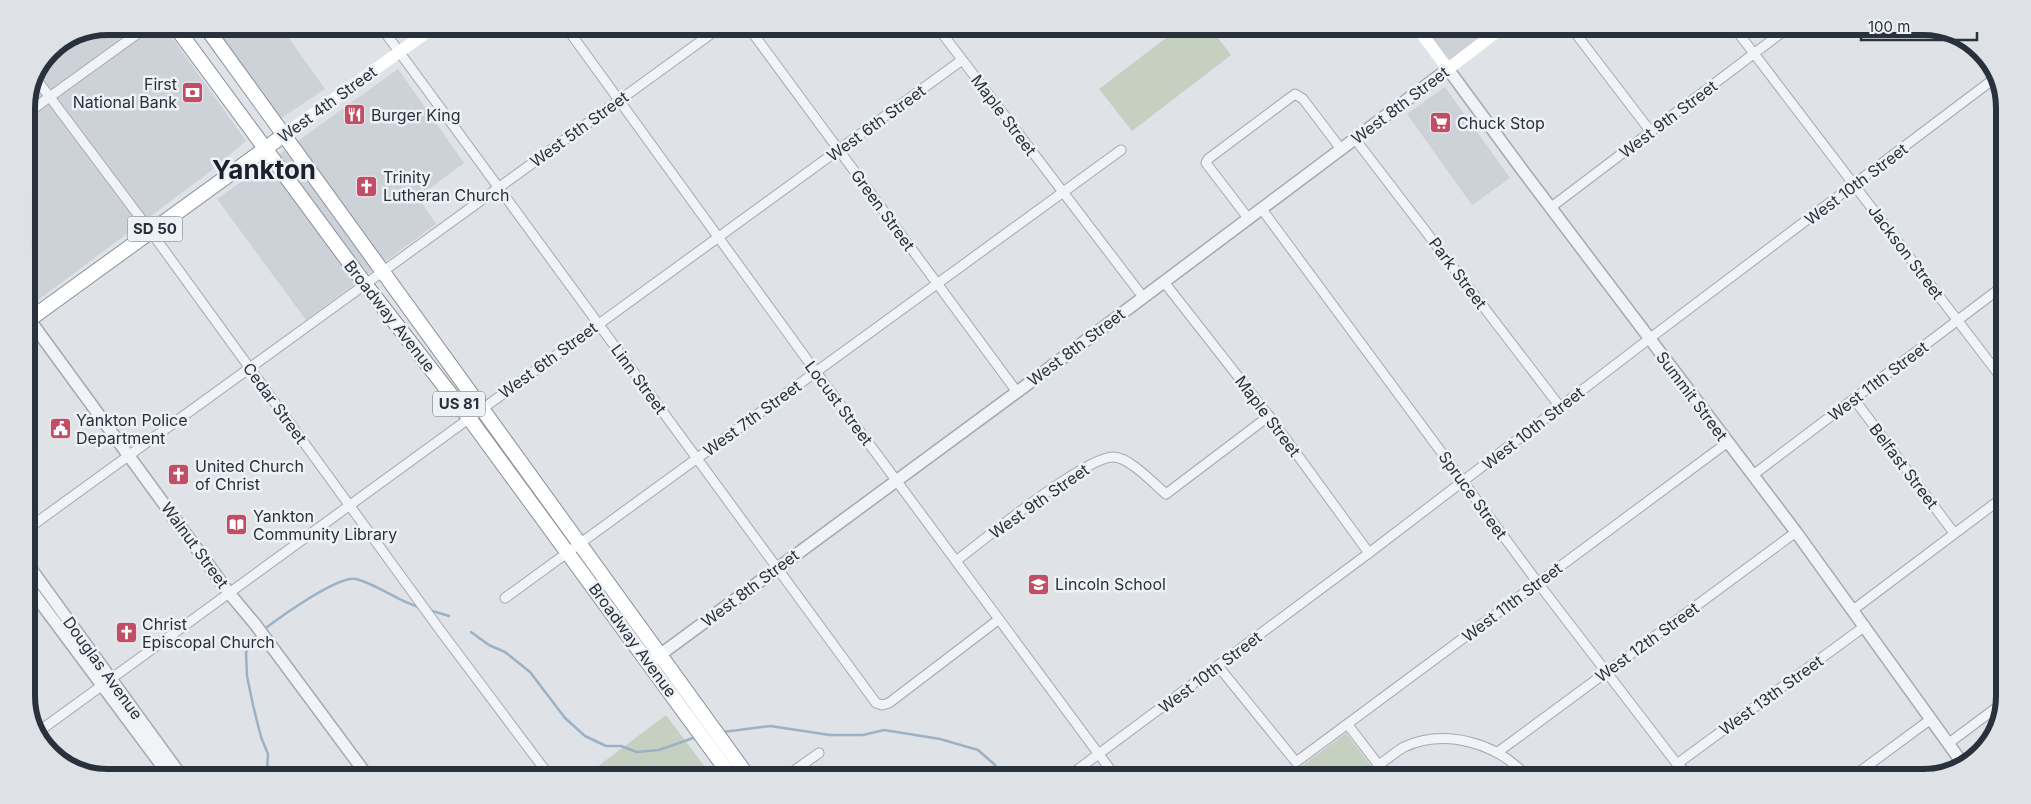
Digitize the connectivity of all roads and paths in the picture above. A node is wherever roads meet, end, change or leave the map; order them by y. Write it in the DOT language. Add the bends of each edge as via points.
graph roads {
  1 [pos="136,35"];
  2 [pos="182,35"];
  3 [pos="212,35"];
  4 [pos="387,35"];
  5 [pos="423,35"];
  6 [pos="572,35"];
  7 [pos="709,35"];
  8 [pos="754,35"];
  9 [pos="943,35"];
  10 [pos="1422,35"];
  11 [pos="1492,35"];
  12 [pos="1577,35"];
  13 [pos="1740,35"];
  14 [pos="1779,35"];
  15 [pos="399,52"];
  16 [pos="1754,54"];
  17 [pos="962,60"];
  18 [pos="1448,69"];
  19 [pos="1991,81"];
  20 [pos="40,84"];
  21 [pos="50,97"];
  22 [pos="618,101"];
  23 [pos="35,108"];
  24 [pos="1651,132"];
  25 [pos="284,135"];
  26 [pos="1355,139"];
  27 [pos="266,148"];
  28 [pos="1341,149"];
  29 [pos="839,150"];
  30 [pos="1121,150"];
  31 [pos="1855,184"];
  32 [pos="498,187"];
  33 [pos="1063,193"];
  34 [pos="1261,208"];
  35 [pos="1550,208"];
  36 [pos="1248,218"];
  37 [pos="151,232"];
  38 [pos="718,237"];
  39 [pos="382,272"];
  40 [pos="1164,282"];
  41 [pos="365,284"];
  42 [pos="936,284"];
  43 [pos="1996,291"];
  44 [pos="1143,297"];
  45 [pos="35,314"];
  46 [pos="1958,320"];
  47 [pos="598,324"];
  48 [pos="35,328"];
  49 [pos="1648,339"];
  50 [pos="250,368"];
  51 [pos="1996,371"];
  52 [pos="816,372"];
  53 [pos="1016,392"];
  54 [pos="1854,399"];
  55 [pos="1561,408"];
  56 [pos="482,409"];
  57 [pos="1269,416"];
  58 [pos="469,418"];
  59 [pos="1728,442"];
  60 [pos="130,455"];
  61 [pos="697,458"];
  62 [pos="1753,475"];
  63 [pos="896,480"];
  64 [pos="1464,482"];
  65 [pos="1996,502"];
  66 [pos="350,505"];
  67 [pos="35,524"];
  68 [pos="1796,532"];
  69 [pos="1954,534"];
  70 [pos="580,544"];
  71 [pos="568,553"];
  72 [pos="1369,553"];
  73 [pos="956,561"];
  74 [pos="777,568"];
  75 [pos="35,576"];
  76 [pos="1538,583"];
  77 [pos="229,593"];
  78 [pos="35,594"];
  79 [pos="505,598"];
  80 [pos="1853,610"];
  81 [pos="998,620"];
  82 [pos="1865,626"];
  83 [pos="661,654"];
  84 [pos="650,662"];
  85 [pos="1218,666"];
  86 [pos="1605,674"];
  87 [pos="106,682"];
  88 [pos="1994,709"];
  89 [pos="1931,719"];
  90 [pos="1348,725"];
  91 [pos="43,728"];
  92 [pos="1949,743"];
  93 [pos="1498,752"];
  94 [pos="819,753"];
  95 [pos="1099,754"];
  96 [pos="1959,758"];
  97 [pos="1676,764"];
  98 [pos="1378,765"];
  99 [pos="165,769"];
  100 [pos="176,769"];
  101 [pos="362,769"];
  102 [pos="544,769"];
  103 [pos="726,769"];
  104 [pos="743,769"];
  105 [pos="796,769"];
  106 [pos="1079,769"];
  107 [pos="1110,769"];
  108 [pos="1381,769"];
  109 [pos="1518,769"];
  110 [pos="1682,769"];
  111 [pos="1863,769"];
  1 -- 21 [label="street"];
  2 -- 27 [label="highway, Broadway Avenue / US 81"];
  3 -- 25 [label="highway, Broadway Avenue / US 81"];
  4 -- 15 [label="street, Linn Street"];
  5 -- 15 [label="main road, West 4th Street"];
  6 -- 22 [label="street, Locust Street"];
  7 -- 22 [label="street, West 5th Street"];
  8 -- 29 [label="street, Green Street"];
  9 -- 17 [label="street, Maple Street"];
  10 -- 18 [label="main road, Summit Street"];
  11 -- 18 [label="main road, West 8th Street"];
  12 -- 24 [label="street"];
  13 -- 16 [label="street, Jackson Street"];
  14 -- 16 [label="street, West 9th Street"];
  15 -- 25 [label="main road, West 4th Street"];
  15 -- 32 [label="street, Linn Street"];
  16 -- 24 [label="street, West 9th Street"];
  16 -- 31 [label="street, Jackson Street"];
  17 -- 29 [label="street, West 6th Street"];
  17 -- 33 [label="street, Maple Street"];
  18 -- 26 [label="street, West 8th Street"];
  18 -- 35 [label="street, Summit Street"];
  19 -- 31 [label="street, West 10th Street"];
  20 -- 21 [label="street, Cedar Street"];
  21 -- 23 [label="street"];
  21 -- 37 [label="street, Cedar Street"];
  22 -- 32 [label="street, West 5th Street"];
  22 -- 38 [label="street, Locust Street"];
  24 -- 35 [label="street, West 9th Street"];
  25 -- 27 [label="highway, West 4th Street / SD 50"];
  25 -- 39 [label="highway, Broadway Avenue / US 81"];
  26 -- 28 [label="street, West 8th Street"];
  26 -- 55 [label="street, Park Street"];
  27 -- 37 [label="highway, West 4th Street / SD 50"];
  27 -- 41 [label="highway, Broadway Avenue / US 81"];
  28 -- 34 [label="street, West 8th Street"];
  28 -- 36 [label="street" via="1303,99 1295,94 1206,163"];
  29 -- 38 [label="street, West 6th Street"];
  29 -- 42 [label="street, Green Street"];
  30 -- 33 [label="street, West 7th Street"];
  31 -- 46 [label="street, Jackson Street"];
  31 -- 49 [label="street, West 10th Street"];
  32 -- 39 [label="street, West 5th Street"];
  32 -- 47 [label="street, Linn Street"];
  33 -- 42 [label="street, West 7th Street"];
  33 -- 44 [label="street, Maple Street"];
  34 -- 36 [label="street, West 8th Street"];
  34 -- 64 [label="street, Spruce Street"];
  35 -- 49 [label="street, Summit Street"];
  36 -- 40 [label="street, West 8th Street"];
  37 -- 45 [label="highway, West 4th Street / SD 50"];
  37 -- 50 [label="street, Cedar Street"];
  38 -- 47 [label="street, West 6th Street"];
  38 -- 52 [label="street, Locust Street"];
  39 -- 41 [label="street, West 5th Street"];
  39 -- 56 [label="highway, Broadway Avenue / US 81"];
  40 -- 44 [label="street, West 8th Street"];
  40 -- 57 [label="street, Maple Street"];
  41 -- 50 [label="street, West 5th Street"];
  41 -- 58 [label="highway, Broadway Avenue / US 81"];
  42 -- 52 [label="street, West 7th Street"];
  42 -- 53 [label="street, Green Street"];
  43 -- 46 [label="street, West 11th Street"];
  44 -- 53 [label="street, West 8th Street"];
  46 -- 51 [label="street, Jackson Street"];
  46 -- 54 [label="street, West 11th Street"];
  47 -- 56 [label="street, West 6th Street"];
  47 -- 61 [label="street, Linn Street"];
  48 -- 60 [label="street, Walnut Street"];
  49 -- 55 [label="street, West 10th Street"];
  49 -- 59 [label="street, Summit Street"];
  50 -- 60 [label="street, West 5th Street"];
  50 -- 66 [label="street, Cedar Street"];
  52 -- 61 [label="street, West 7th Street"];
  52 -- 63 [label="street, Locust Street"];
  53 -- 63 [label="street, West 8th Street"];
  54 -- 62 [label="street, West 11th Street"];
  54 -- 69 [label="street, Belfast Street"];
  55 -- 64 [label="street, West 10th Street"];
  56 -- 58 [label="street, West 6th Street"];
  56 -- 70 [label="highway, Broadway Avenue / US 81"];
  57 -- 72 [label="street, Maple Street"];
  57 -- 73 [label="street, West 9th Street" via="1166,494 1132,465 1114,457 1101,459 1076,471"];
  58 -- 66 [label="street, West 6th Street"];
  58 -- 71 [label="highway, Broadway Avenue / US 81"];
  59 -- 62 [label="street, Summit Street"];
  59 -- 76 [label="street, West 11th Street"];
  60 -- 67 [label="street, West 5th Street"];
  60 -- 77 [label="street, Walnut Street"];
  61 -- 70 [label="street, West 7th Street"];
  61 -- 74 [label="street, Linn Street"];
  62 -- 68 [label="street, Summit Street"];
  63 -- 73 [label="street, Locust Street"];
  63 -- 74 [label="street, West 8th Street"];
  64 -- 72 [label="street, West 10th Street"];
  64 -- 76 [label="street, Spruce Street"];
  65 -- 69 [label="street"];
  66 -- 77 [label="street, West 6th Street"];
  66 -- 102 [label="street, Cedar Street"];
  68 -- 80 [label="street, Summit Street"];
  68 -- 86 [label="street, West 12th Street"];
  69 -- 80 [label="street"];
  70 -- 71 [label="street, West 7th Street"];
  70 -- 83 [label="highway, Broadway Avenue / US 81"];
  71 -- 79 [label="street, West 7th Street"];
  71 -- 84 [label="highway, Broadway Avenue / US 81"];
  72 -- 85 [label="street, West 10th Street"];
  73 -- 81 [label="street, Locust Street"];
  74 -- 81 [label="street, Linn Street" via="876,702 882,705 889,703"];
  74 -- 83 [label="street, West 8th Street"];
  75 -- 87 [label="street, Douglas Avenue"];
  76 -- 86 [label="street, Spruce Street"];
  76 -- 90 [label="street, West 11th Street"];
  77 -- 87 [label="street, West 6th Street"];
  77 -- 101 [label="street, Walnut Street"];
  78 -- 87 [label="street, Douglas Avenue"];
  80 -- 82 [label="street, Summit Street"];
  81 -- 95 [label="street, Locust Street"];
  82 -- 89 [label="street, Summit Street"];
  82 -- 97 [label="street, West 13th Street"];
  83 -- 84 [label="street, West 8th Street"];
  83 -- 104 [label="highway, Broadway Avenue / US 81"];
  84 -- 103 [label="highway, Broadway Avenue / US 81"];
  85 -- 90 [label="street, West 11th Street" via="1296,762"];
  85 -- 95 [label="street, West 10th Street"];
  86 -- 93 [label="street, West 12th Street"];
  86 -- 97 [label="street, Spruce Street"];
  87 -- 91 [label="street, West 6th Street"];
  87 -- 99 [label="street, Douglas Avenue"];
  87 -- 100 [label="street, Douglas Avenue"];
  88 -- 92 [label="street"];
  89 -- 92 [label="street, Summit Street"];
  89 -- 111 [label="street"];
  90 -- 98 [label="street"];
  92 -- 96 [label="street, Summit Street"];
  93 -- 98 [label="street" via="1470,742 1428,740 1402,748"];
  93 -- 109 [label="street"];
  94 -- 105 [label="street"];
  95 -- 106 [label="street, West 10th Street"];
  95 -- 107 [label="street, Locust Street"];
  97 -- 110 [label="street, Spruce Street"];
  98 -- 108 [label="street"];
}
